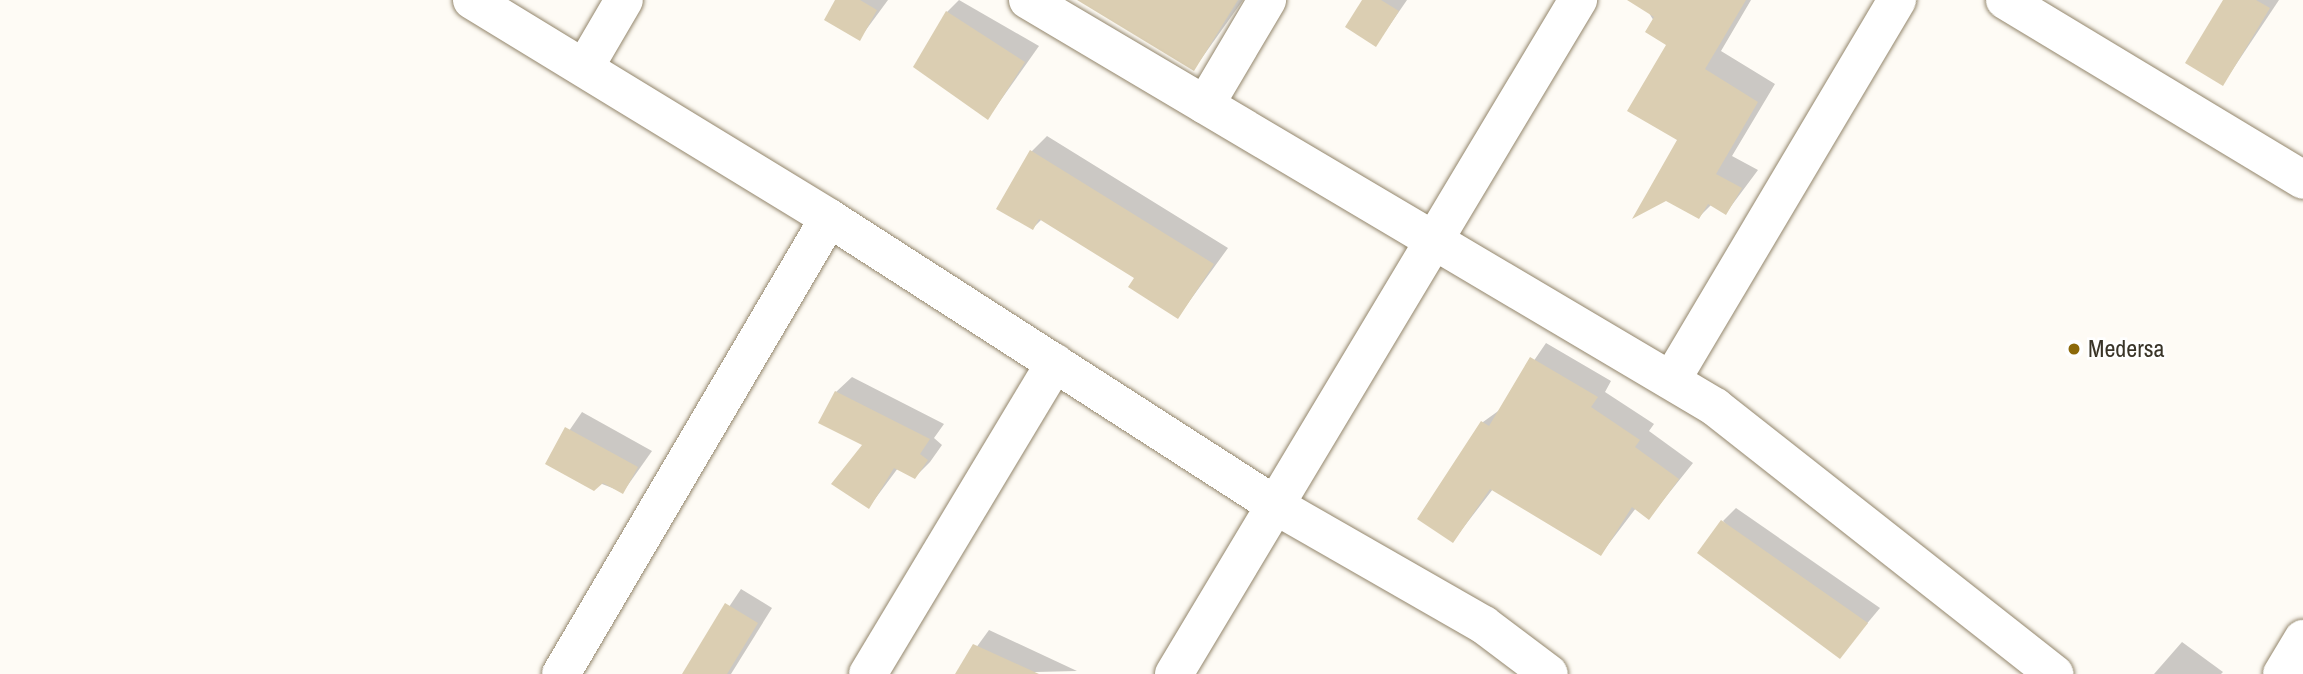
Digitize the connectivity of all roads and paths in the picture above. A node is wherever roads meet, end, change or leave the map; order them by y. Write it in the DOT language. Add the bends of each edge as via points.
graph roads {
  1 [pos="472,0"];
  2 [pos="624,0"];
  3 [pos="1028,0"];
  4 [pos="1267,0"];
  5 [pos="1578,0"];
  6 [pos="1897,0"];
  7 [pos="2005,0"];
  8 [pos="586,65"];
  9 [pos="1205,105"];
  10 [pos="2303,180"];
  11 [pos="829,218"];
  12 [pos="1436,240"];
  13 [pos="1055,363"];
  14 [pos="1672,379"];
  15 [pos="1278,507"];
  16 [pos="2303,639"];
  17 [pos="561,674"];
  18 [pos="868,674"];
  19 [pos="1174,674"];
  20 [pos="1549,674"];
  21 [pos="2054,674"];
  22 [pos="2282,674"];
  1 -- 8 [label="street"];
  2 -- 8 [label="street"];
  3 -- 9 [label="street"];
  4 -- 9 [label="street"];
  5 -- 12 [label="street"];
  6 -- 14 [label="street"];
  7 -- 10 [label="street"];
  8 -- 11 [label="street"];
  9 -- 12 [label="street"];
  11 -- 13 [label="street"];
  11 -- 17 [label="street"];
  12 -- 14 [label="street"];
  12 -- 15 [label="street"];
  13 -- 15 [label="street"];
  13 -- 18 [label="street"];
  14 -- 21 [label="street" via="1756,437"];
  15 -- 19 [label="street"];
  15 -- 20 [label="street" via="1484,625"];
  16 -- 22 [label="street"];
}
